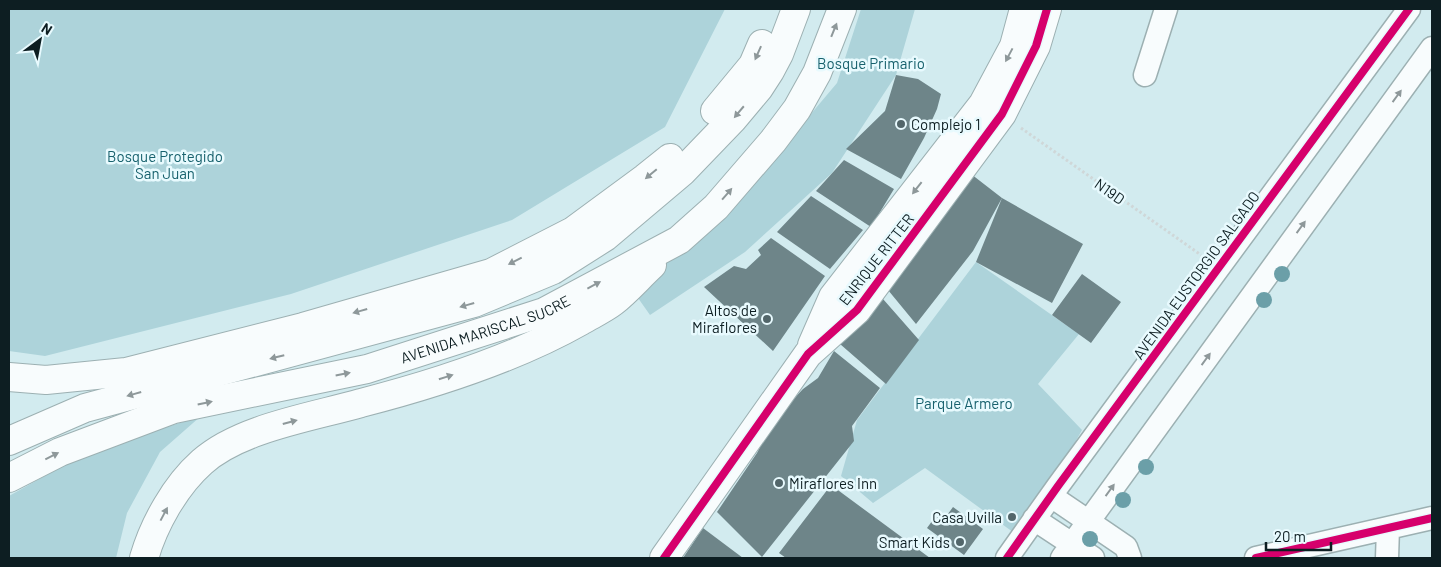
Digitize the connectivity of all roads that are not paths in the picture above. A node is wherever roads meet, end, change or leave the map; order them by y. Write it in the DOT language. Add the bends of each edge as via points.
graph roads {
  1 [pos="778,9"];
  2 [pos="796,9"];
  3 [pos="842,9"];
  4 [pos="1024,9"];
  5 [pos="1047,9"];
  6 [pos="1166,9"];
  7 [pos="1409,9"];
  8 [pos="1432,48"];
  9 [pos="1145,76"];
  10 [pos="679,240"];
  11 [pos="808,354"];
  12 [pos="9,377"];
  13 [pos="9,441"];
  14 [pos="9,478"];
  15 [pos="1051,496"];
  16 [pos="1432,518"];
  17 [pos="1034,519"];
  18 [pos="1088,521"];
  19 [pos="1388,528"];
  20 [pos="1066,551"];
  21 [pos="144,558"];
  22 [pos="664,558"];
  23 [pos="1007,558"];
  24 [pos="1093,558"];
  25 [pos="1130,558"];
  26 [pos="1256,558"];
  27 [pos="1387,558"];
  1 -- 12 [label="main road, one-way" via="753,65 694,137 573,231 491,273 303,327 126,372 46,380"];
  2 -- 13 [label="main road, AVENIDA MARISCAL SUCRE, one-way" via="770,71 733,119 682,172 605,238 553,270 474,303 85,408"];
  10 -- 3 [label="main road, AVENIDA MARISCAL SUCRE, one-way" via="716,207 797,108 817,73"];
  4 -- 11 [label="main road, ENRIQUE RITTER, one-way" via="1014,46 983,104 833,297"];
  5 -- 11 [label="main road, ENRIQUE RITTER" via="1036,46 1002,114 857,310"];
  6 -- 9 [label="street"];
  7 -- 15 [label="street, AVENIDA EUSTORGIO SALGADO"];
  18 -- 8 [label="street, one-way"];
  14 -- 10 [label="main road, AVENIDA MARISCAL SUCRE, one-way" via="60,452 174,409 367,369 544,312"];
  21 -- 10 [label="main road, one-way" via="148,544 176,493 202,462 218,451 249,433 388,396 499,360 560,332 613,302"];
  11 -- 22 [label="main road, ENRIQUE RITTER"];
  15 -- 17 [label="street, AVENIDA EUSTORGIO SALGADO"];
  15 -- 18 [label="street"];
  16 -- 19 [label="street"];
  17 -- 20 [label="street"];
  17 -- 23 [label="street, AVENIDA EUSTORGIO SALGADO"];
  18 -- 20 [label="street"];
  18 -- 25 [label="street" via="1126,547"];
  19 -- 26 [label="street"];
  19 -- 27 [label="street"];
  20 -- 24 [label="street"];
}
